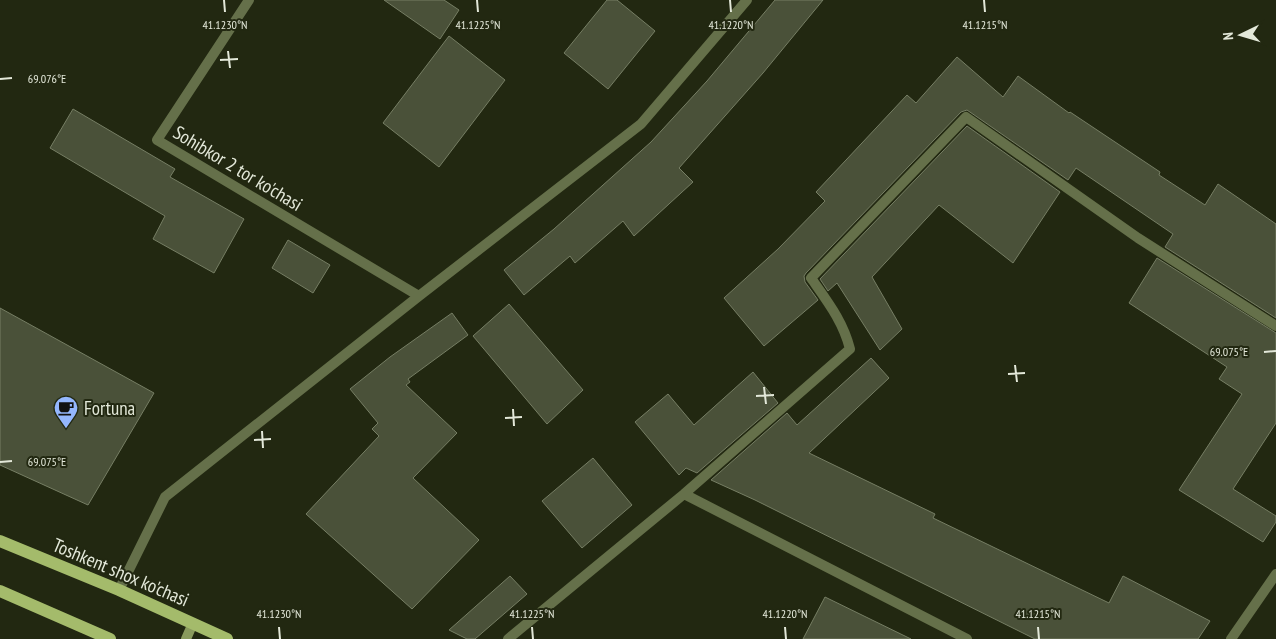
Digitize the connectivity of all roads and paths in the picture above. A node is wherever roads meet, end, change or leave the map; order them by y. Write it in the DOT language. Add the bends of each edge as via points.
graph roads {
  1 [pos="249,0"];
  2 [pos="747,0"];
  3 [pos="419,296"];
  4 [pos="1276,326"];
  5 [pos="684,494"];
  6 [pos="0,541"];
  7 [pos="1276,574"];
  8 [pos="119,590"];
  9 [pos="0,591"];
  10 [pos="193,623"];
  11 [pos="94,635"];
  12 [pos="110,639"];
  13 [pos="186,639"];
  14 [pos="227,639"];
  15 [pos="508,639"];
  16 [pos="967,639"];
  17 [pos="1230,639"];
  1 -- 3 [label="street, Sohibkor 2 tor ko'chasi" via="157,140"];
  2 -- 3 [label="street" via="641,124"];
  3 -- 8 [label="street" via="165,497"];
  4 -- 5 [label="street" via="1138,238 966,117 811,278 838,317 850,349"];
  5 -- 15 [label="street"];
  5 -- 16 [label="street"];
  6 -- 8 [label="main road, Toshkent shox ko'chasi"];
  7 -- 17 [label="street"];
  8 -- 10 [label="main road, Toshkent shox ko'chasi"];
  9 -- 11 [label="main road"];
  10 -- 13 [label="main road"];
  10 -- 14 [label="main road, Toshkent shox ko'chasi"];
  11 -- 12 [label="main road"];
}
